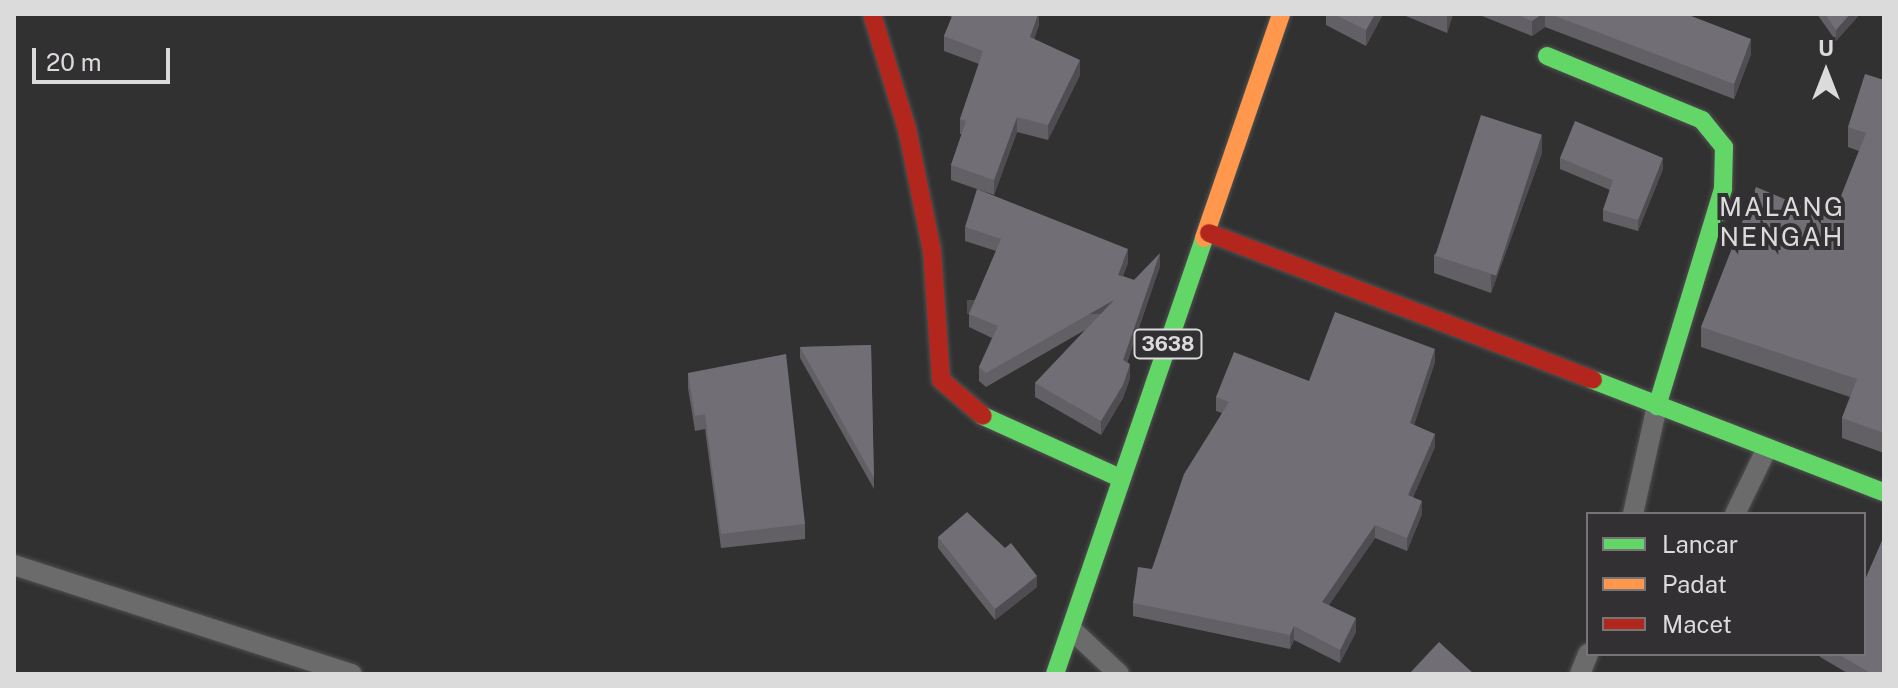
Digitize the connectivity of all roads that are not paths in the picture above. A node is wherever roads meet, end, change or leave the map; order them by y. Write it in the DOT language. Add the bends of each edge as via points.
graph roads {
  1 [pos="872,14"];
  2 [pos="1281,14"];
  3 [pos="1547,56"];
  4 [pos="1209,233"];
  5 [pos="1657,406"];
  6 [pos="1767,448"];
  7 [pos="1120,478"];
  8 [pos="1884,492"];
  9 [pos="1633,512"];
  10 [pos="1736,512"];
  11 [pos="14,565"];
  12 [pos="1073,631"];
  13 [pos="352,674"];
  14 [pos="1055,674"];
  15 [pos="1119,674"];
  1 -- 7 [label="street" via="907,129 932,251 941,380 979,414"];
  2 -- 4 [label="street, 3638"];
  3 -- 5 [label="street" via="1702,120 1724,147 1723,189"];
  4 -- 5 [label="street"];
  4 -- 7 [label="street, 3638"];
  5 -- 6 [label="street"];
  5 -- 9 [label="lane"];
  6 -- 8 [label="street"];
  6 -- 10 [label="lane"];
  7 -- 12 [label="street, 3638"];
  11 -- 13 [label="lane"];
  12 -- 14 [label="street, 3638"];
  12 -- 15 [label="lane"];
}
